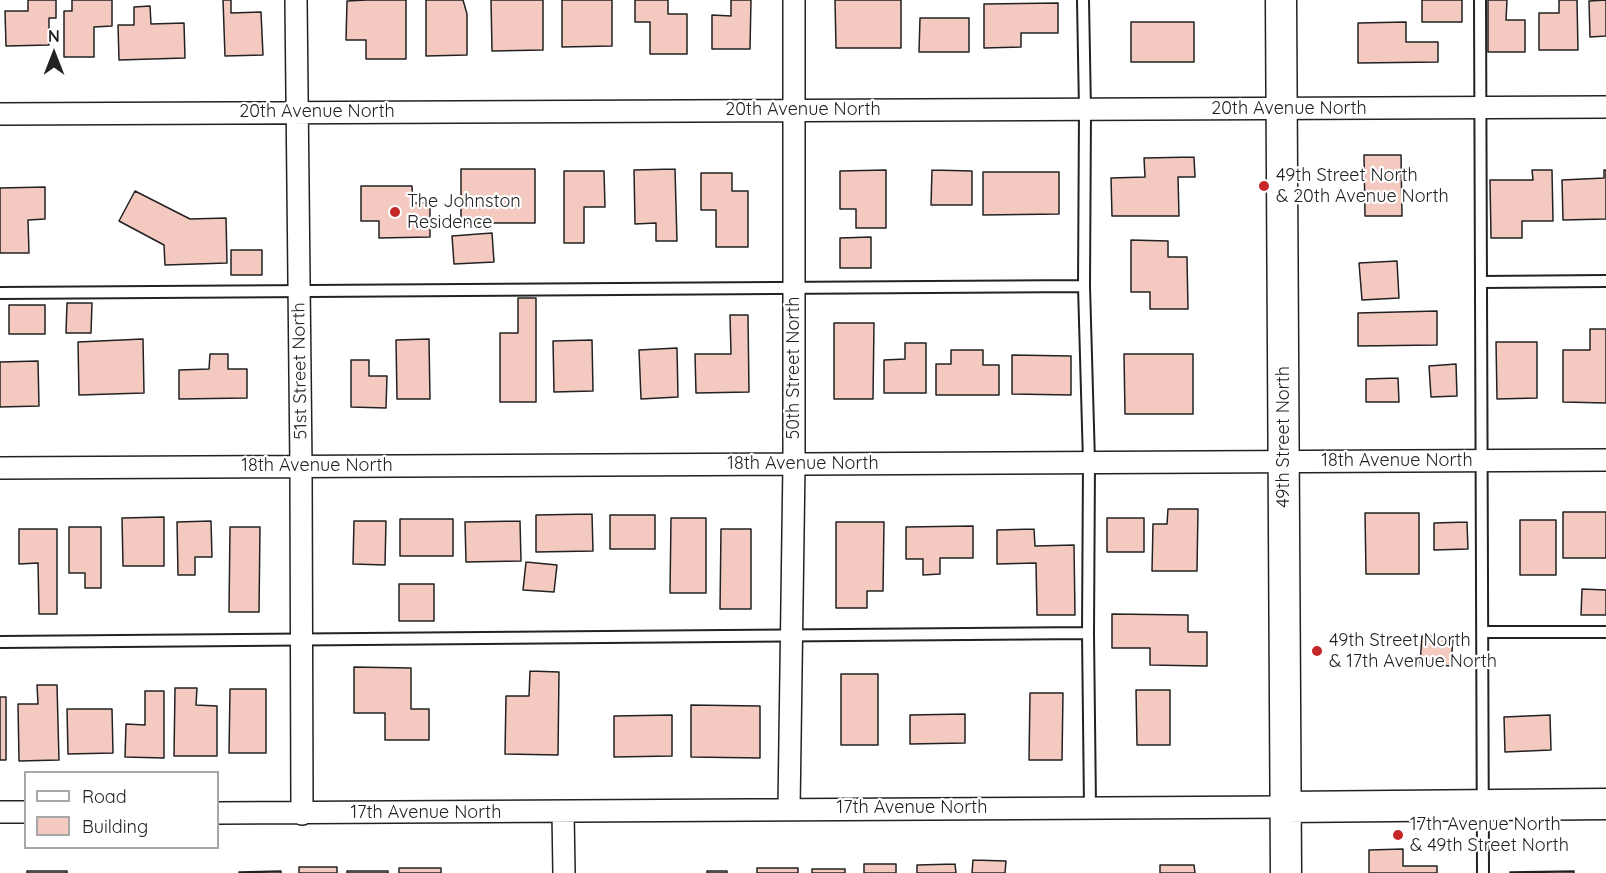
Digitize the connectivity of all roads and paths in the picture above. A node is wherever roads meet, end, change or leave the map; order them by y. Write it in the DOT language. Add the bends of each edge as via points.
graph roads {
  1 [pos="296,0"];
  2 [pos="794,0"];
  3 [pos="1083,0"];
  4 [pos="1281,0"];
  5 [pos="1480,0"];
  6 [pos="1606,107"];
  7 [pos="1481,108"];
  8 [pos="1282,109"];
  9 [pos="794,110"];
  10 [pos="1085,110"];
  11 [pos="297,112"];
  12 [pos="0,114"];
  13 [pos="1606,281"];
  14 [pos="1482,282"];
  15 [pos="1084,286"];
  16 [pos="794,287"];
  17 [pos="299,291"];
  18 [pos="0,293"];
  19 [pos="1482,460"];
  20 [pos="1606,460"];
  21 [pos="1089,462"];
  22 [pos="1284,462"];
  23 [pos="794,464"];
  24 [pos="301,467"];
  25 [pos="0,468"];
  26 [pos="1088,633"];
  27 [pos="1483,633"];
  28 [pos="1606,633"];
  29 [pos="792,636"];
  30 [pos="302,639"];
  31 [pos="0,642"];
  32 [pos="1606,804"];
  33 [pos="1483,805"];
  34 [pos="1090,807"];
  35 [pos="1286,807"];
  36 [pos="789,808"];
  37 [pos="0,812"];
  38 [pos="24,812"];
  39 [pos="563,812"];
  40 [pos="219,813"];
  41 [pos="302,814"];
  42 [pos="564,873"];
  43 [pos="1286,873"];
  44 [pos="1484,873"];
  1 -- 11 [label="street, 51st Street North"];
  2 -- 9 [label="street, 50th Street North"];
  3 -- 10 [label="lane"];
  4 -- 8 [label="main road, 49th Street North"];
  5 -- 7 [label="lane"];
  6 -- 7 [label="street, 20th Avenue North"];
  7 -- 8 [label="street, 20th Avenue North"];
  7 -- 14 [label="lane"];
  8 -- 10 [label="street, 20th Avenue North"];
  8 -- 22 [label="main road, 49th Street North"];
  9 -- 10 [label="street, 20th Avenue North"];
  9 -- 11 [label="street, 20th Avenue North"];
  9 -- 16 [label="street, 50th Street North"];
  10 -- 15 [label="lane"];
  11 -- 12 [label="street, 20th Avenue North"];
  11 -- 17 [label="street, 51st Street North"];
  13 -- 14 [label="lane"];
  14 -- 19 [label="lane"];
  15 -- 16 [label="lane"];
  15 -- 21 [label="lane"];
  16 -- 17 [label="lane"];
  16 -- 23 [label="street, 50th Street North"];
  17 -- 18 [label="lane"];
  17 -- 24 [label="street, 51st Street North"];
  19 -- 20 [label="street, 18th Avenue North"];
  19 -- 22 [label="street, 18th Avenue North"];
  19 -- 27 [label="lane"];
  21 -- 22 [label="street, 18th Avenue North"];
  21 -- 23 [label="street, 18th Avenue North"];
  21 -- 26 [label="lane"];
  22 -- 35 [label="main road, 49th Street North"];
  23 -- 24 [label="street, 18th Avenue North"];
  23 -- 29 [label="street, 50th Street North"];
  24 -- 25 [label="street, 18th Avenue North"];
  24 -- 30 [label="street, 51st Street North"];
  26 -- 29 [label="lane"];
  26 -- 34 [label="lane"];
  27 -- 28 [label="lane"];
  27 -- 33 [label="lane"];
  29 -- 30 [label="lane"];
  29 -- 36 [label="street, 50th Street North"];
  30 -- 31 [label="lane"];
  30 -- 41 [label="street, 51st Street North"];
  32 -- 33 [label="main road, 17th Avenue North"];
  33 -- 35 [label="main road, 17th Avenue North"];
  33 -- 44 [label="lane"];
  34 -- 35 [label="street, 17th Avenue North"];
  34 -- 36 [label="street, 17th Avenue North"];
  35 -- 43 [label="main road, 49th Street North"];
  36 -- 39 [label="street, 17th Avenue North"];
  37 -- 38 [label="street"];
  39 -- 41 [label="street, 17th Avenue North"];
  39 -- 42 [label="street"];
  40 -- 41 [label="street, 17th Avenue North"];
}
